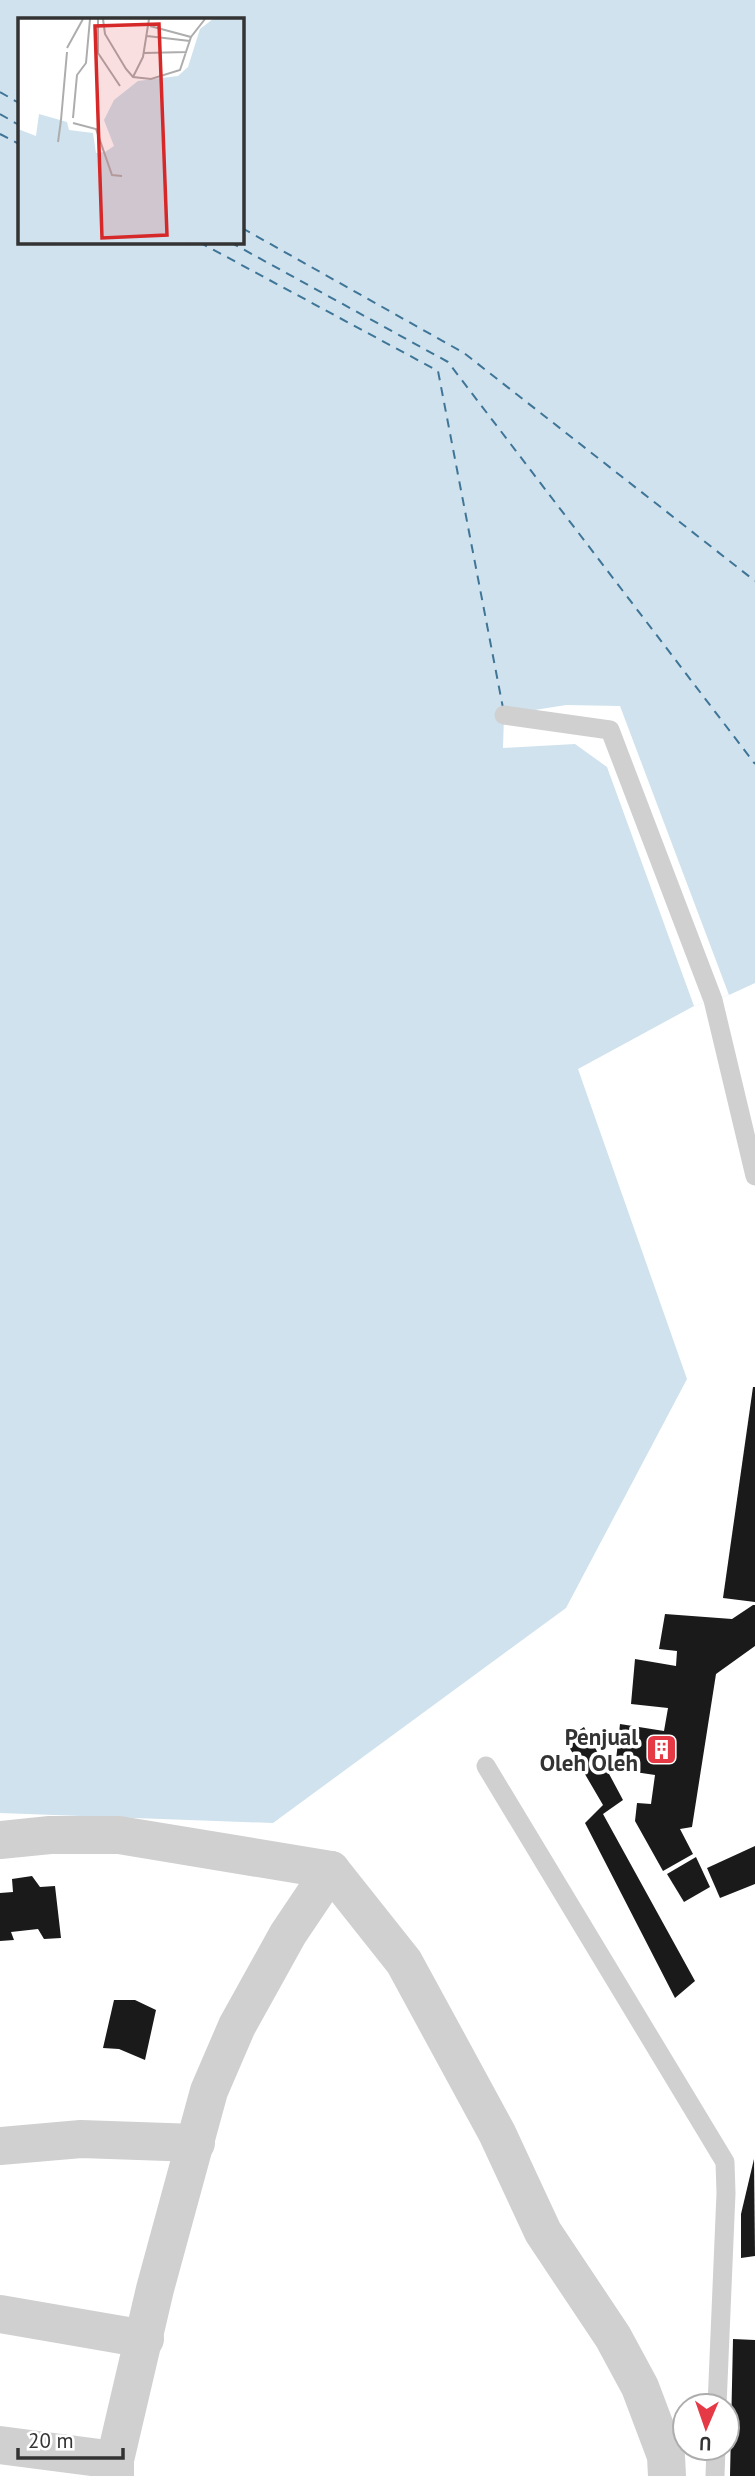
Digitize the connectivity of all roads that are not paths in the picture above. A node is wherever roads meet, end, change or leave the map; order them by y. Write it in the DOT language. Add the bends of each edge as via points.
graph roads {
  1 [pos="504,715"];
  2 [pos="755,1176"];
  3 [pos="485,1766"];
  4 [pos="0,1840"];
  5 [pos="331,1870"];
  6 [pos="196,2143"];
  7 [pos="0,2146"];
  8 [pos="0,2314"];
  9 [pos="145,2339"];
  10 [pos="718,2392"];
  11 [pos="0,2445"];
  12 [pos="115,2468"];
  13 [pos="667,2476"];
  1 -- 2 [label="lane" via="610,730 713,1000"];
  3 -- 10 [label="lane" via="724,2162"];
  4 -- 5 [label="street" via="119,1835"];
  5 -- 6 [label="street" via="288,1934 237,2025 209,2091"];
  5 -- 13 [label="street" via="404,1962 497,2133 543,2232 613,2337 640,2387 666,2456"];
  6 -- 7 [label="street" via="81,2139"];
  6 -- 9 [label="street"];
  8 -- 9 [label="street"];
  9 -- 12 [label="street"];
  11 -- 12 [label="street"];
}
